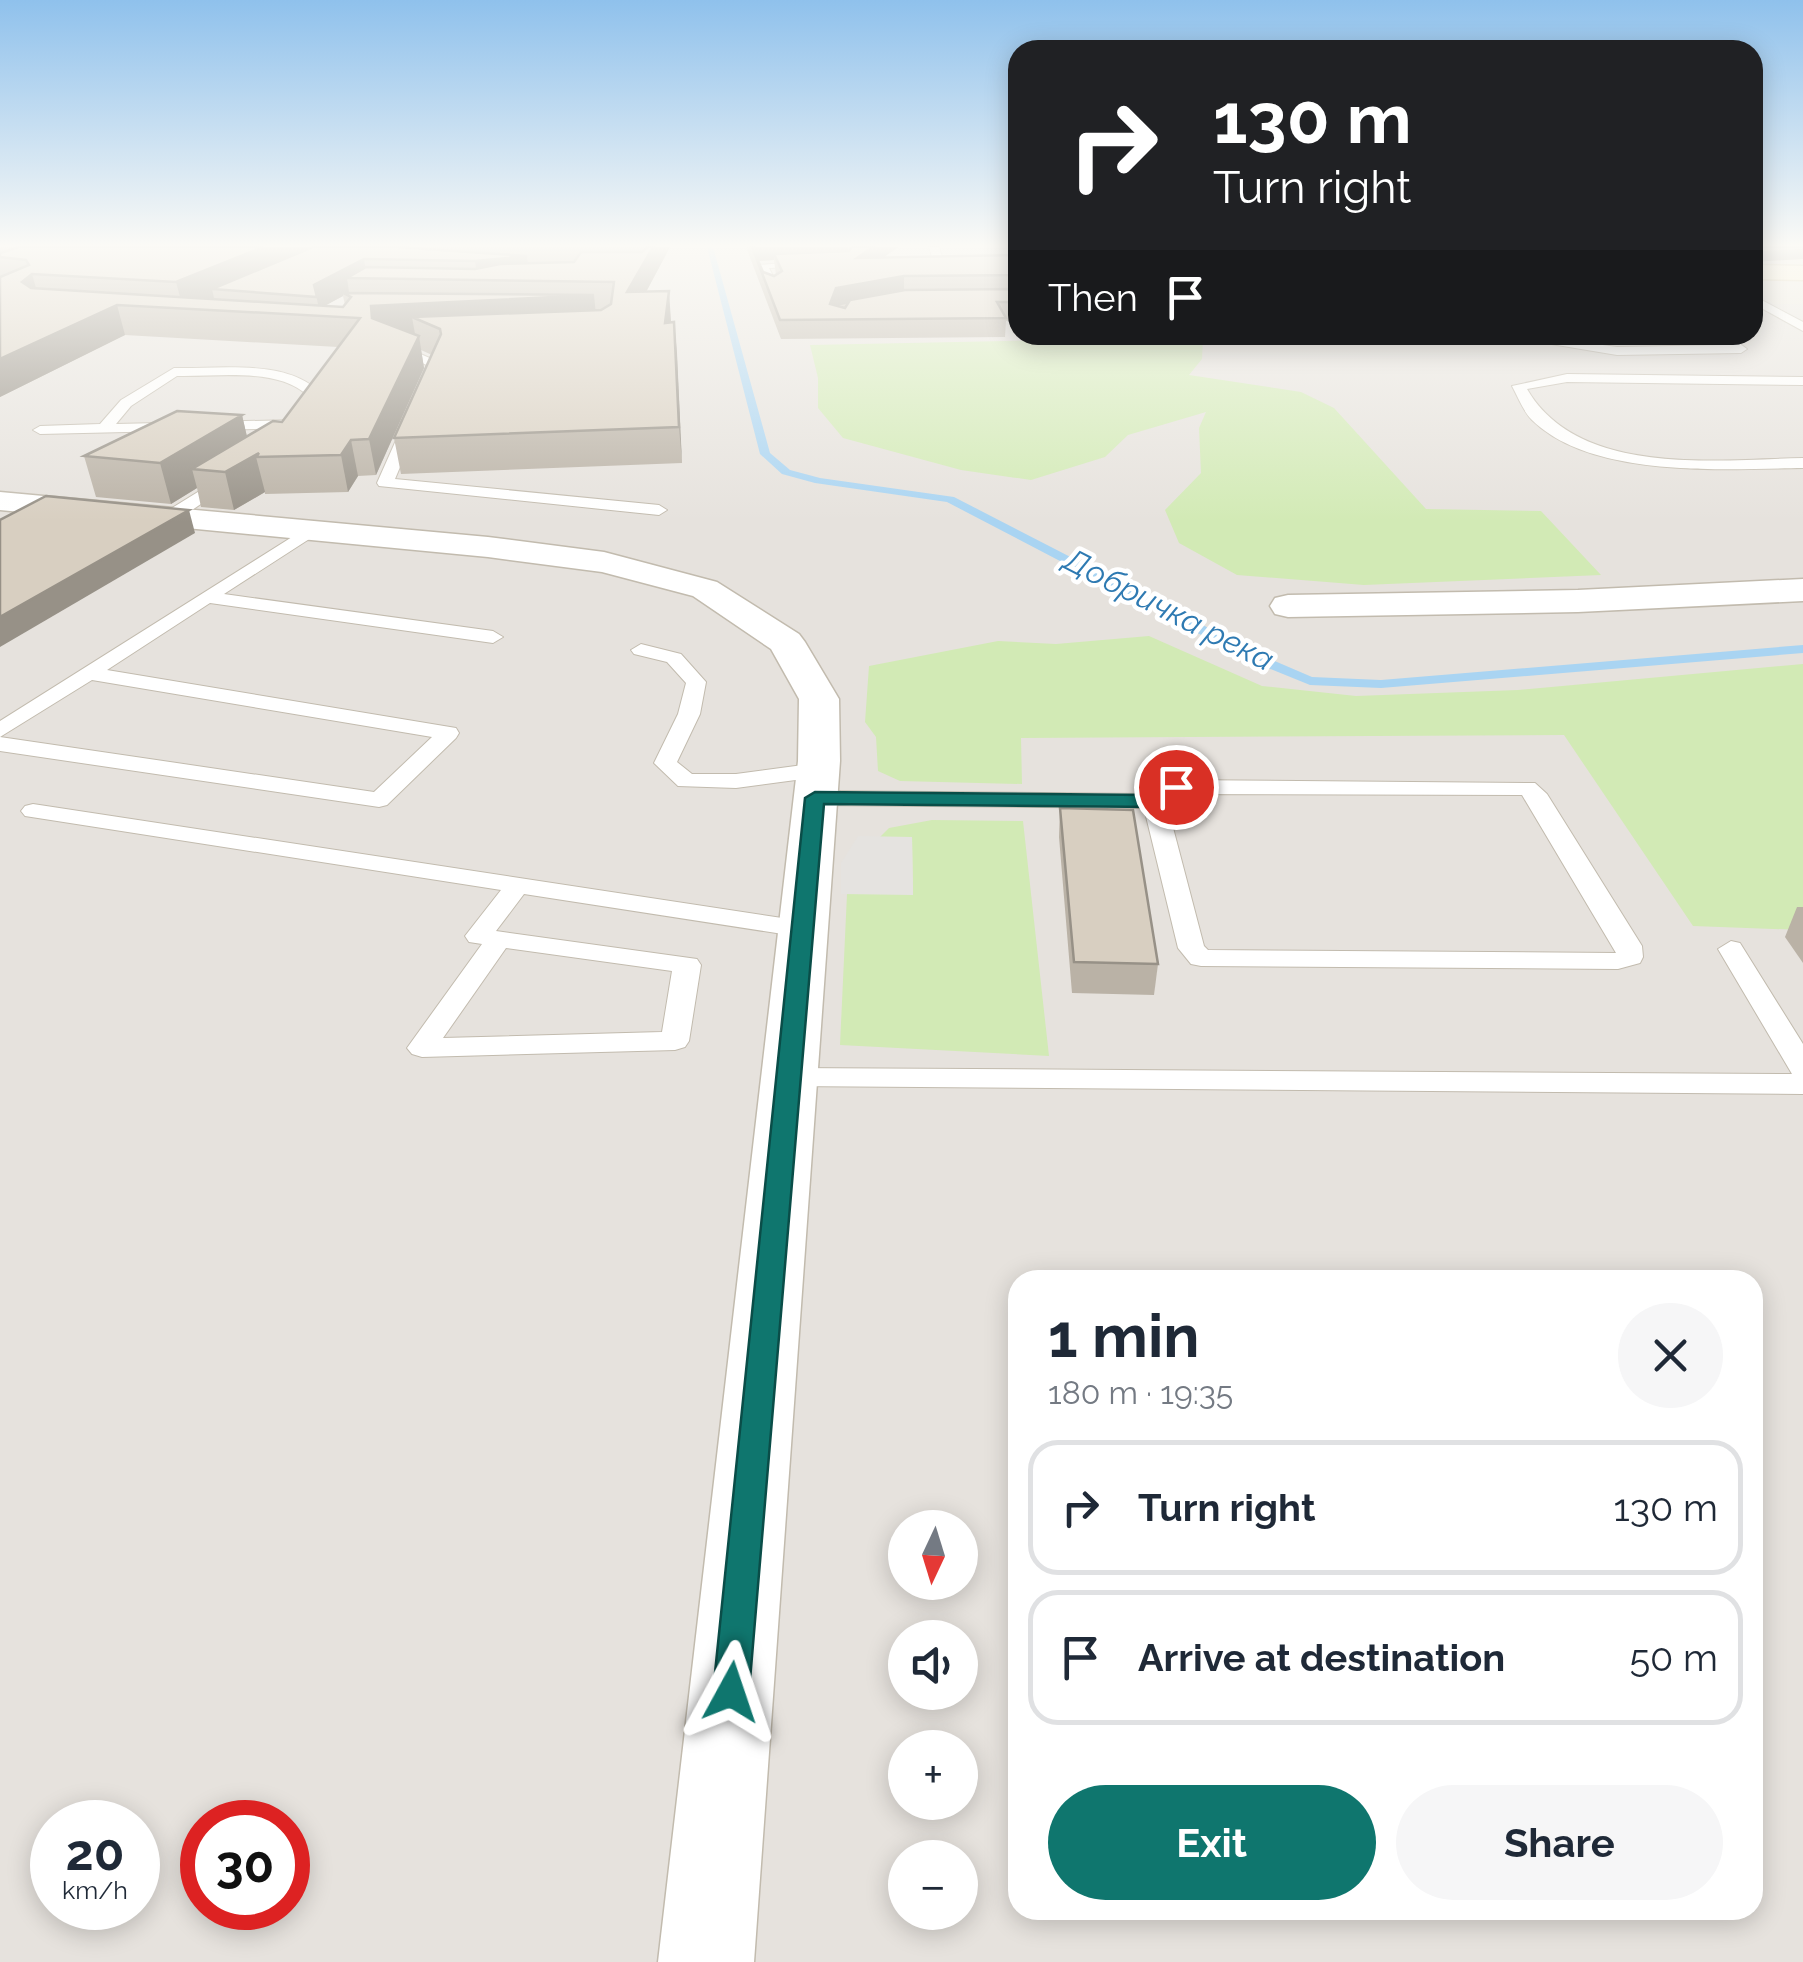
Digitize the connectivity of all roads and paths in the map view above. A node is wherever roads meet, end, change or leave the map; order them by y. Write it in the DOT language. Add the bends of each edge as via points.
graph roads {
  1 [pos="420,340"];
  2 [pos="1574,345"];
  3 [pos="1735,345"];
  4 [pos="1803,380"];
  5 [pos="104,428"];
  6 [pos="40,430"];
  7 [pos="1803,463"];
  8 [pos="246,468"];
  9 [pos="0,501"];
  10 [pos="659,510"];
  11 [pos="170,517"];
  12 [pos="311,530"];
  13 [pos="1803,590"];
  14 [pos="207,597"];
  15 [pos="1288,606"];
  16 [pos="493,637"];
  17 [pos="641,650"];
  18 [pos="90,672"];
  19 [pos="0,730"];
  20 [pos="0,744"];
  21 [pos="817,784"];
  22 [pos="1154,801"];
  23 [pos="33,810"];
  24 [pos="518,885"];
  25 [pos="802,930"];
  26 [pos="499,939"];
  27 [pos="1730,949"];
  28 [pos="1803,1068"];
  29 [pos="788,1077"];
  30 [pos="1803,1084"];
  31 [pos="706,1962"];
  1 -- 10 [label="lane" via="377,339 436,364 385,483"];
  2 -- 3 [label="lane" via="1742,349"];
  4 -- 7 [label="lane" via="1567,378 1519,386 1524,406 1574,444 1670,465"];
  5 -- 5 [label="lane" via="291,430 315,395 302,381 272,376 174,372 126,403"];
  5 -- 6 [label="lane"];
  8 -- 11 [label="lane"];
  9 -- 11 [label="street"];
  11 -- 12 [label="street"];
  12 -- 14 [label="lane"];
  12 -- 21 [label="street" via="604,562 704,589 786,642 796,658 819,699"];
  13 -- 15 [label="street"];
  14 -- 16 [label="lane"];
  14 -- 18 [label="lane"];
  17 -- 21 [label="lane" via="674,658 696,682 696,706 666,763 686,781"];
  18 -- 19 [label="lane"];
  18 -- 20 [label="lane" via="448,733 379,800"];
  21 -- 22 [label="lane"];
  21 -- 25 [label="street"];
  22 -- 22 [label="lane" via="1191,948 1201,958 1630,957 1527,788 1176,787 1159,791"];
  23 -- 24 [label="lane"];
  24 -- 25 [label="lane"];
  24 -- 26 [label="lane" via="478,936"];
  25 -- 29 [label="street"];
  26 -- 26 [label="lane" via="422,1048 674,1041 687,965"];
  27 -- 28 [label="lane"];
  29 -- 30 [label="lane"];
  29 -- 31 [label="street"];
}
